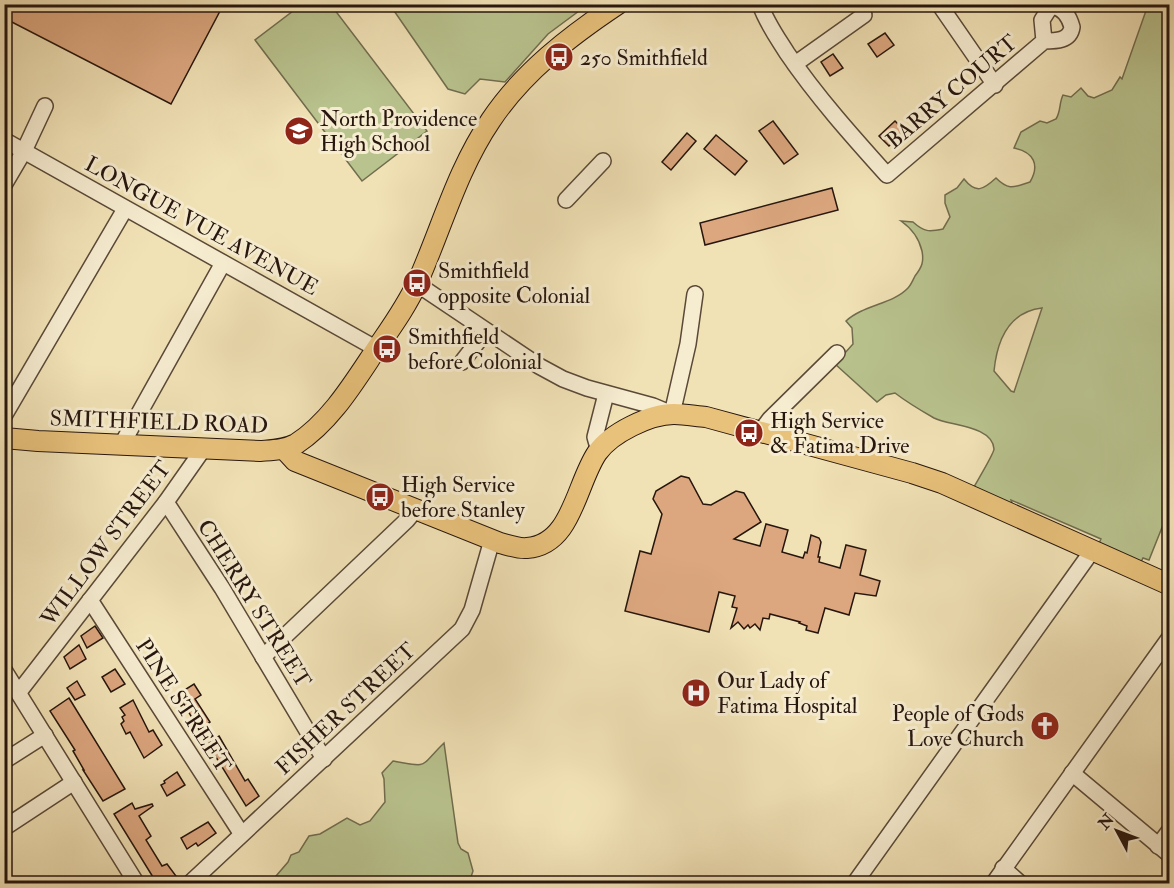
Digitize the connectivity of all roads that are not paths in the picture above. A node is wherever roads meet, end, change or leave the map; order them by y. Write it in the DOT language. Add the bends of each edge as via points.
graph roads {
  1 [pos="618,4"];
  2 [pos="760,4"];
  3 [pos="939,4"];
  4 [pos="864,15"];
  5 [pos="1044,41"];
  6 [pos="795,64"];
  7 [pos="995,85"];
  8 [pos="45,106"];
  9 [pos="4,140"];
  10 [pos="24,151"];
  11 [pos="603,161"];
  12 [pos="4,185"];
  13 [pos="566,200"];
  14 [pos="125,208"];
  15 [pos="223,263"];
  16 [pos="417,284"];
  17 [pos="695,294"];
  18 [pos="486,331"];
  19 [pos="377,349"];
  20 [pos="837,354"];
  21 [pos="462,362"];
  22 [pos="606,394"];
  23 [pos="672,414"];
  24 [pos="4,416"];
  25 [pos="761,431"];
  26 [pos="4,438"];
  27 [pos="122,444"];
  28 [pos="204,448"];
  29 [pos="284,449"];
  30 [pos="598,451"];
  31 [pos="166,502"];
  32 [pos="416,509"];
  33 [pos="492,540"];
  34 [pos="1092,551"];
  35 [pos="1170,585"];
  36 [pos="90,600"];
  37 [pos="1170,637"];
  38 [pos="263,657"];
  39 [pos="4,670"];
  40 [pos="19,692"];
  41 [pos="45,735"];
  42 [pos="324,759"];
  43 [pos="4,761"];
  44 [pos="1072,773"];
  45 [pos="75,782"];
  46 [pos="4,828"];
  47 [pos="1170,830"];
  48 [pos="241,833"];
  49 [pos="1164,851"];
  50 [pos="1004,868"];
  51 [pos="137,884"];
  52 [pos="189,884"];
  53 [pos="854,884"];
  54 [pos="993,884"];
  55 [pos="1021,884"];
  1 -- 16 [label="main road, SMITHFIELD ROAD" via="537,67 491,120 457,182"];
  2 -- 6 [label="street" via="769,26"];
  3 -- 7 [label="street"];
  4 -- 6 [label="street"];
  5 -- 7 [label="street, BARRY COURT"];
  6 -- 7 [label="street, BARRY COURT" via="887,175"];
  8 -- 10 [label="street"];
  9 -- 10 [label="street, LONGUE VUE AVENUE"];
  10 -- 12 [label="street"];
  10 -- 14 [label="street, LONGUE VUE AVENUE"];
  11 -- 13 [label="street"];
  14 -- 15 [label="street, LONGUE VUE AVENUE"];
  14 -- 24 [label="street"];
  15 -- 19 [label="street, LONGUE VUE AVENUE"];
  15 -- 27 [label="street"];
  16 -- 18 [label="street"];
  16 -- 19 [label="main road, SMITHFIELD ROAD"];
  17 -- 23 [label="street"];
  18 -- 21 [label="street"];
  18 -- 22 [label="street" via="563,379"];
  19 -- 29 [label="main road, SMITHFIELD ROAD" via="332,411 302,439"];
  20 -- 25 [label="street"];
  22 -- 23 [label="street"];
  22 -- 30 [label="street" via="595,437"];
  23 -- 25 [label="main road" via="706,417"];
  23 -- 30 [label="main road" via="625,430"];
  25 -- 34 [label="main road" via="942,483"];
  26 -- 27 [label="main road, SMITHFIELD ROAD"];
  27 -- 28 [label="main road, SMITHFIELD ROAD"];
  28 -- 29 [label="main road, SMITHFIELD ROAD"];
  28 -- 31 [label="street, WILLOW STREET"];
  29 -- 32 [label="main road" via="295,461"];
  30 -- 33 [label="main road" via="565,525 548,541 527,548"];
  31 -- 36 [label="street, WILLOW STREET"];
  31 -- 38 [label="street, CHERRY STREET"];
  32 -- 33 [label="main road"];
  32 -- 38 [label="street"];
  33 -- 42 [label="street, FISHER STREET" via="472,610 462,629"];
  34 -- 35 [label="main road"];
  34 -- 53 [label="street"];
  36 -- 40 [label="street, WILLOW STREET"];
  36 -- 48 [label="street, PINE STREET"];
  37 -- 44 [label="street"];
  38 -- 42 [label="street, CHERRY STREET"];
  39 -- 40 [label="street"];
  40 -- 41 [label="street"];
  41 -- 43 [label="street"];
  41 -- 45 [label="street"];
  42 -- 48 [label="street, FISHER STREET"];
  44 -- 49 [label="street"];
  44 -- 50 [label="street"];
  45 -- 46 [label="street"];
  45 -- 51 [label="street"];
  47 -- 49 [label="street"];
  48 -- 52 [label="street, FISHER STREET"];
  50 -- 54 [label="street"];
  50 -- 55 [label="street"];
}
